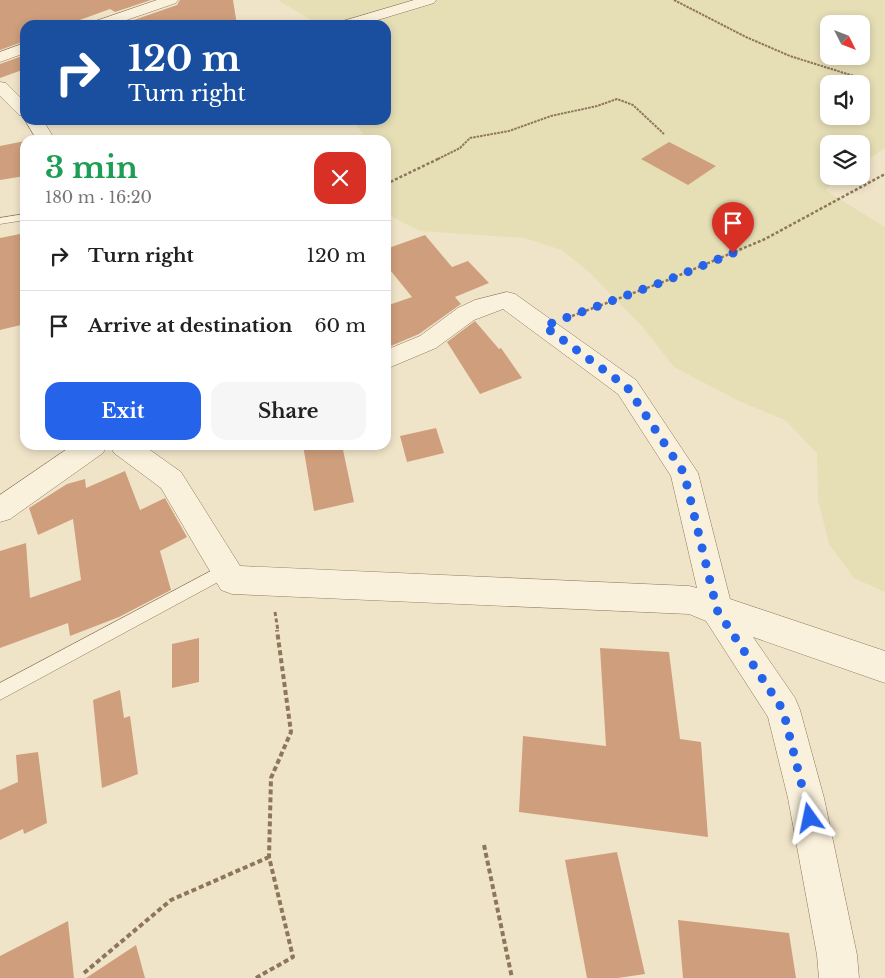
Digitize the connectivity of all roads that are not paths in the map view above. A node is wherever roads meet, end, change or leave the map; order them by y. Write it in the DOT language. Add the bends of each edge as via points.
graph roads {
  1 [pos="171,0"];
  2 [pos="429,0"];
  3 [pos="113,20"];
  4 [pos="362,20"];
  5 [pos="20,50"];
  6 [pos="0,56"];
  7 [pos="0,86"];
  8 [pos="20,104"];
  9 [pos="20,218"];
  10 [pos="0,221"];
  11 [pos="391,358"];
  12 [pos="87,450"];
  13 [pos="134,450"];
  14 [pos="0,510"];
  15 [pos="226,570"];
  16 [pos="717,610"];
  17 [pos="885,668"];
  18 [pos="0,692"];
  19 [pos="839,978"];
  1 -- 3 [label="street"];
  2 -- 4 [label="street"];
  5 -- 6 [label="street"];
  7 -- 8 [label="street"];
  9 -- 10 [label="lane"];
  11 -- 16 [label="street" via="428,342 466,314 507,300 627,387 684,473"];
  12 -- 14 [label="street"];
  13 -- 15 [label="street" via="171,480"];
  15 -- 16 [label="street" via="232,580 689,600"];
  15 -- 18 [label="lane"];
  16 -- 17 [label="street"];
  16 -- 19 [label="street" via="783,710 806,798"];
}
